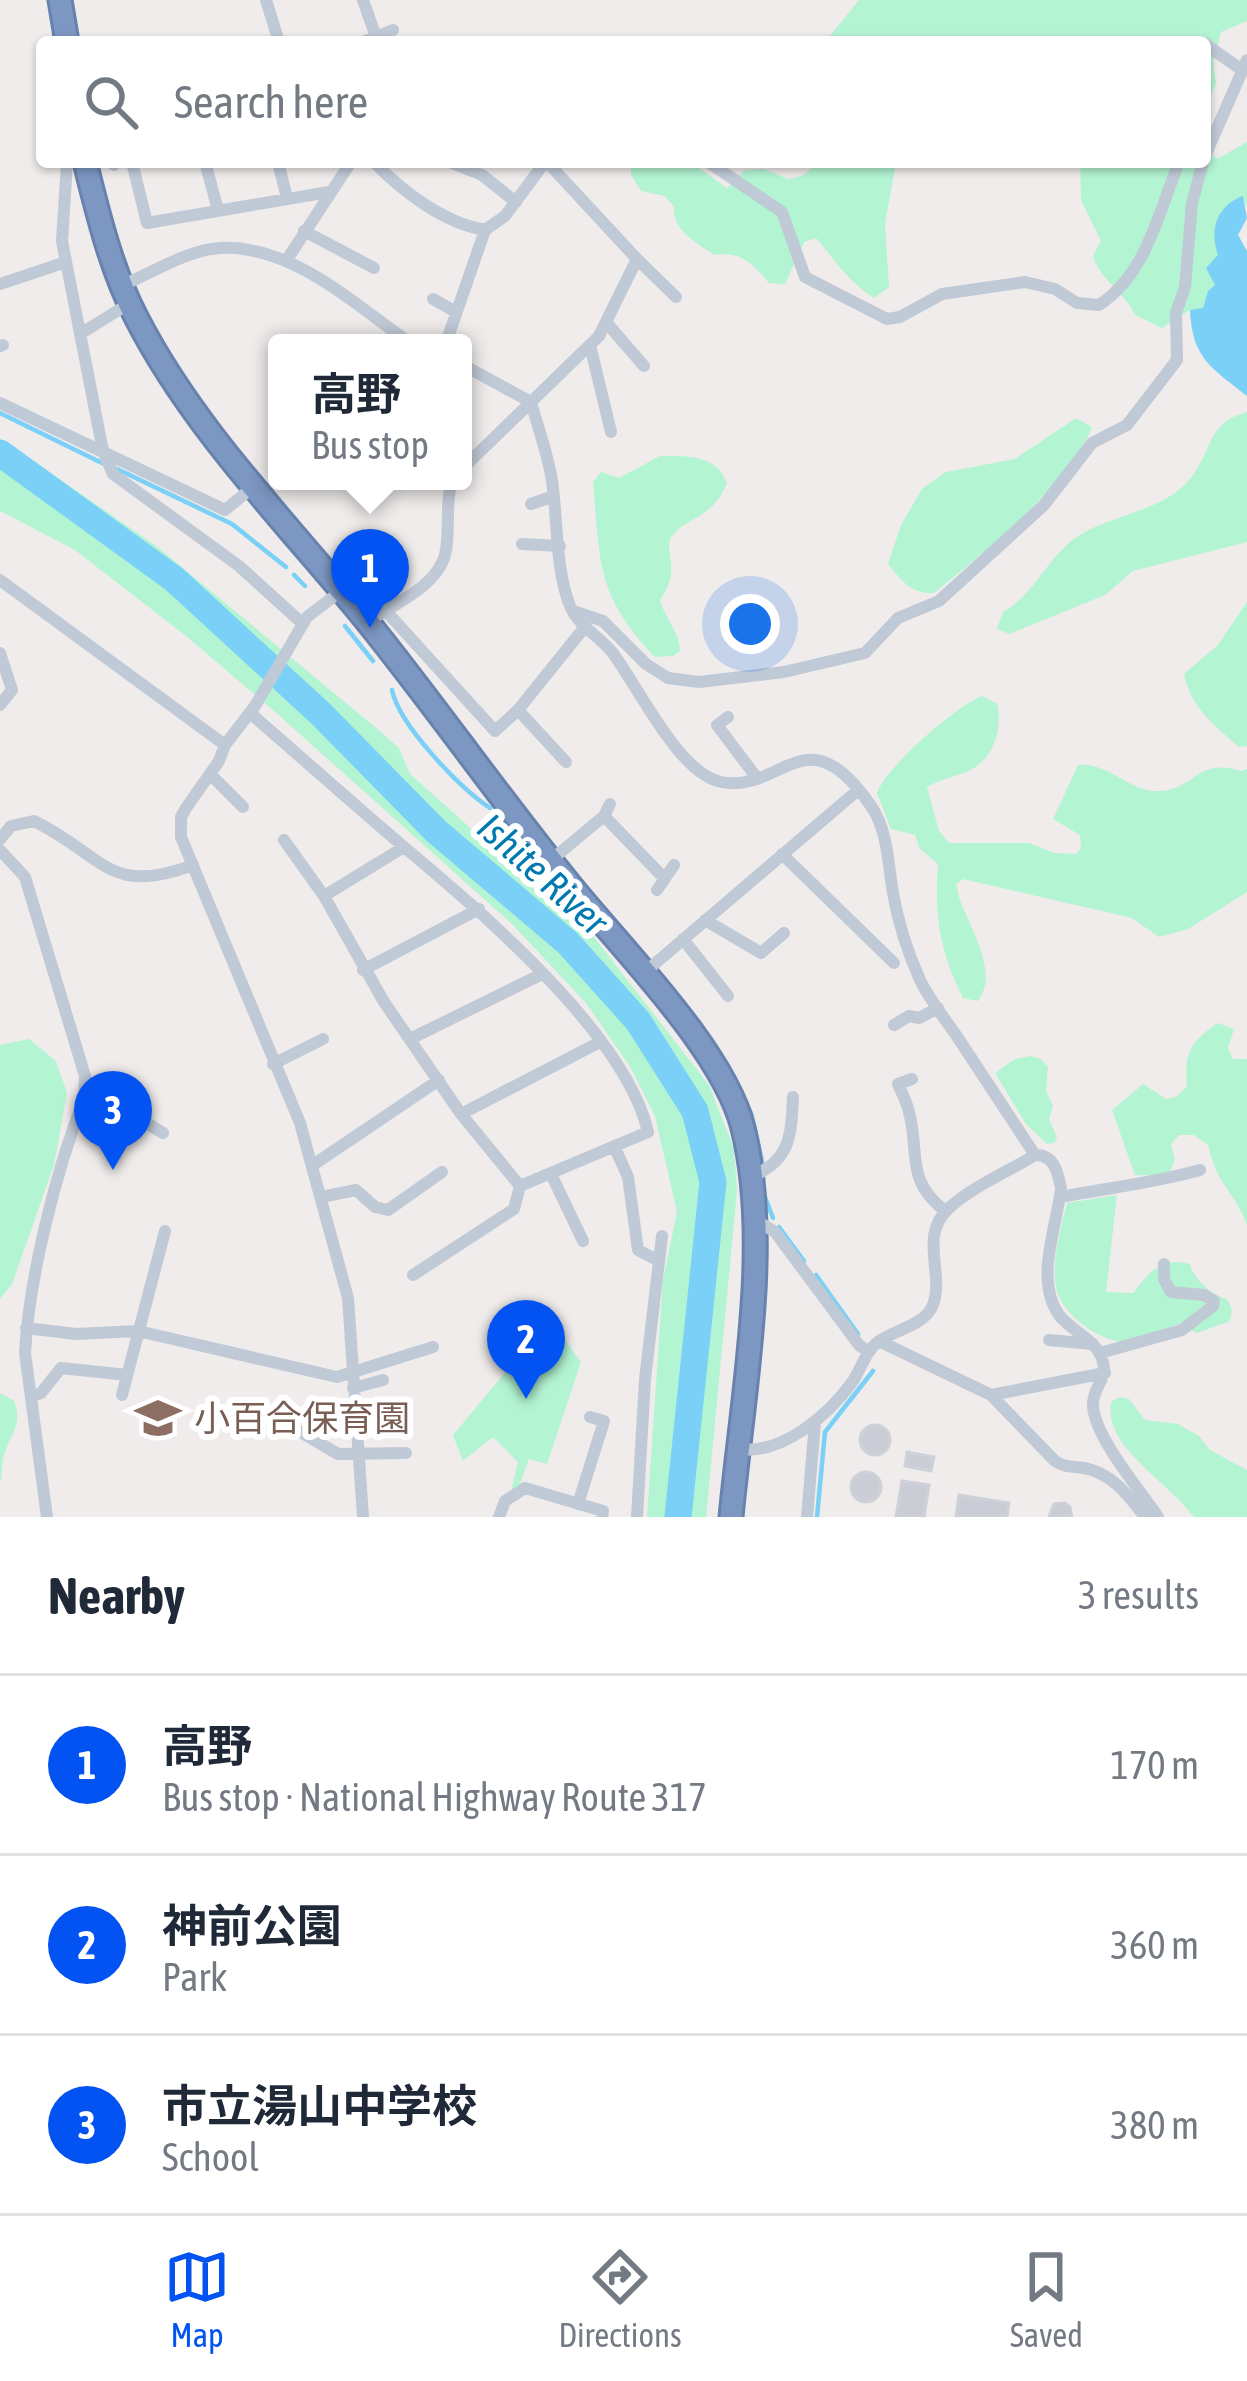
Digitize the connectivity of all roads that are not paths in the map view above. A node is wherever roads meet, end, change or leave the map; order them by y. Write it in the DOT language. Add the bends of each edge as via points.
graph roads {
  1 [pos="60,0"];
  2 [pos="266,0"];
  3 [pos="363,0"];
  4 [pos="393,30"];
  5 [pos="66,36"];
  6 [pos="277,36"];
  7 [pos="369,36"];
  8 [pos="377,36"];
  9 [pos="1211,48"];
  10 [pos="1245,65"];
  11 [pos="1211,143"];
  12 [pos="67,168"];
  13 [pos="87,168"];
  14 [pos="133,168"];
  15 [pos="207,168"];
  16 [pos="280,168"];
  17 [pos="347,168"];
  18 [pos="380,168"];
  19 [pos="464,168"];
  20 [pos="487,168"];
  21 [pos="542,168"];
  22 [pos="552,168"];
  23 [pos="717,168"];
  24 [pos="1177,168"];
  25 [pos="1202,168"];
  26 [pos="482,175"];
  27 [pos="329,192"];
  28 [pos="287,198"];
  29 [pos="516,202"];
  30 [pos="218,210"];
  31 [pos="485,230"];
  32 [pos="304,231"];
  33 [pos="288,258"];
  34 [pos="637,259"];
  35 [pos="66,262"];
  36 [pos="374,268"];
  37 [pos="0,284"];
  38 [pos="126,294"];
  39 [pos="676,297"];
  40 [pos="433,299"];
  41 [pos="456,312"];
  42 [pos="606,322"];
  43 [pos="80,334"];
  44 [pos="397,334"];
  45 [pos="449,334"];
  46 [pos="590,345"];
  47 [pos="644,366"];
  48 [pos="472,369"];
  49 [pos="531,402"];
  50 [pos="0,403"];
  51 [pos="611,431"];
  52 [pos="472,448"];
  53 [pos="104,451"];
  54 [pos="479,452"];
  55 [pos="472,459"];
  56 [pos="255,486"];
  57 [pos="451,490"];
  58 [pos="554,496"];
  59 [pos="531,504"];
  60 [pos="522,544"];
  61 [pos="560,546"];
  62 [pos="0,580"];
  63 [pos="341,591"];
  64 [pos="572,610"];
  65 [pos="376,616"];
  66 [pos="303,624"];
  67 [pos="584,628"];
  68 [pos="0,653"];
  69 [pos="0,705"];
  70 [pos="252,709"];
  71 [pos="518,710"];
  72 [pos="728,717"];
  73 [pos="225,745"];
  74 [pos="566,762"];
  75 [pos="210,774"];
  76 [pos="757,778"];
  77 [pos="857,791"];
  78 [pos="243,807"];
  79 [pos="0,839"];
  80 [pos="284,840"];
  81 [pos="404,847"];
  82 [pos="0,850"];
  83 [pos="782,854"];
  84 [pos="550,861"];
  85 [pos="193,865"];
  86 [pos="674,865"];
  87 [pos="324,896"];
  88 [pos="479,909"];
  89 [pos="705,920"];
  90 [pos="784,933"];
  91 [pos="683,939"];
  92 [pos="894,963"];
  93 [pos="363,970"];
  94 [pos="542,974"];
  95 [pos="643,974"];
  96 [pos="728,996"];
  97 [pos="938,1008"];
  98 [pos="894,1025"];
  99 [pos="412,1038"];
  100 [pos="323,1039"];
  101 [pos="600,1042"];
  102 [pos="273,1064"];
  103 [pos="912,1078"];
  104 [pos="439,1080"];
  105 [pos="86,1087"];
  106 [pos="793,1096"];
  107 [pos="461,1114"];
  108 [pos="163,1133"];
  109 [pos="615,1148"];
  110 [pos="1035,1155"];
  111 [pos="313,1165"];
  112 [pos="1200,1170"];
  113 [pos="442,1172"];
  114 [pos="550,1174"];
  115 [pos="751,1177"];
  116 [pos="520,1186"];
  117 [pos="321,1197"];
  118 [pos="1060,1197"];
  119 [pos="945,1211"];
  120 [pos="753,1225"];
  121 [pos="165,1232"];
  122 [pos="662,1236"];
  123 [pos="584,1241"];
  124 [pos="657,1260"];
  125 [pos="1164,1264"];
  126 [pos="413,1275"];
  127 [pos="26,1328"];
  128 [pos="138,1331"];
  129 [pos="1049,1340"];
  130 [pos="874,1346"];
  131 [pos="433,1347"];
  132 [pos="1097,1349"];
  133 [pos="352,1372"];
  134 [pos="1105,1373"];
  135 [pos="127,1375"];
  136 [pos="383,1380"];
  137 [pos="353,1388"];
  138 [pos="122,1395"];
  139 [pos="991,1395"];
  140 [pos="32,1396"];
  141 [pos="270,1414"];
  142 [pos="590,1417"];
  143 [pos="815,1422"];
  144 [pos="737,1449"];
  145 [pos="406,1453"];
  146 [pos="358,1456"];
  147 [pos="578,1504"];
  148 [pos="47,1517"];
  149 [pos="363,1517"];
  150 [pos="499,1517"];
  151 [pos="602,1517"];
  152 [pos="637,1517"];
  153 [pos="731,1517"];
  154 [pos="807,1517"];
  155 [pos="1144,1517"];
  156 [pos="1159,1517"];
  1 -- 5 [label="highway"];
  2 -- 6 [label="street"];
  3 -- 7 [label="street"];
  4 -- 8 [label="street"];
  9 -- 10 [label="street"];
  10 -- 11 [label="street"];
  12 -- 35 [label="street"];
  13 -- 38 [label="highway"];
  14 -- 30 [label="street" via="147,223"];
  15 -- 30 [label="street"];
  16 -- 28 [label="street"];
  17 -- 27 [label="street"];
  18 -- 31 [label="street" via="453,221"];
  19 -- 26 [label="street"];
  20 -- 26 [label="street"];
  21 -- 29 [label="street"];
  22 -- 34 [label="street"];
  23 -- 24 [label="street" via="782,212 805,277 887,319 942,294 1025,282 1099,305 1153,235"];
  25 -- 64 [label="street" via="1176,313 1177,360 1127,425 1092,443 1044,505 939,601 898,618 865,653 784,672 668,678 603,621"];
  26 -- 29 [label="street"];
  27 -- 28 [label="street"];
  27 -- 32 [label="street"];
  28 -- 30 [label="street"];
  29 -- 31 [label="street"];
  31 -- 41 [label="street"];
  32 -- 33 [label="street"];
  32 -- 36 [label="street"];
  33 -- 38 [label="street" via="221,248"];
  33 -- 44 [label="street"];
  34 -- 39 [label="street"];
  34 -- 42 [label="street"];
  35 -- 37 [label="street"];
  35 -- 43 [label="street"];
  38 -- 43 [label="street"];
  38 -- 56 [label="highway" via="176,385"];
  40 -- 41 [label="street"];
  41 -- 45 [label="street"];
  42 -- 46 [label="street"];
  42 -- 47 [label="street"];
  43 -- 53 [label="street"];
  46 -- 49 [label="street"];
  46 -- 51 [label="street"];
  48 -- 49 [label="street"];
  49 -- 54 [label="street"];
  49 -- 58 [label="street"];
  50 -- 53 [label="street"];
  52 -- 54 [label="street"];
  53 -- 56 [label="street" via="225,510"];
  53 -- 66 [label="street" via="120,480 224,553"];
  54 -- 55 [label="street"];
  56 -- 63 [label="highway"];
  57 -- 65 [label="street" via="440,569"];
  58 -- 59 [label="street"];
  58 -- 61 [label="street"];
  60 -- 61 [label="street"];
  61 -- 64 [label="street"];
  62 -- 73 [label="street"];
  63 -- 65 [label="highway"];
  63 -- 66 [label="street"];
  64 -- 67 [label="street"];
  65 -- 71 [label="street" via="495,731"];
  65 -- 84 [label="highway"];
  66 -- 70 [label="street"];
  67 -- 71 [label="street"];
  67 -- 76 [label="street" via="611,651 698,770 714,781"];
  68 -- 69 [label="street" via="12,690"];
  70 -- 73 [label="street"];
  70 -- 81 [label="street"];
  71 -- 74 [label="street"];
  72 -- 76 [label="street" via="717,725"];
  73 -- 75 [label="street"];
  75 -- 78 [label="street"];
  75 -- 85 [label="street" via="181,818"];
  76 -- 77 [label="street" via="807,759 826,763"];
  77 -- 83 [label="street"];
  77 -- 97 [label="street" via="880,827 906,943"];
  79 -- 85 [label="street" via="11,826 34,821 128,878"];
  80 -- 87 [label="street"];
  81 -- 87 [label="street"];
  81 -- 88 [label="street"];
  82 -- 105 [label="street" via="25,877"];
  83 -- 89 [label="street"];
  83 -- 92 [label="street"];
  84 -- 86 [label="street" via="607,810 661,884"];
  84 -- 95 [label="highway"];
  85 -- 102 [label="street"];
  87 -- 93 [label="street"];
  88 -- 93 [label="street"];
  88 -- 94 [label="street"];
  89 -- 90 [label="street" via="761,953"];
  89 -- 91 [label="street"];
  91 -- 95 [label="street"];
  91 -- 96 [label="street"];
  93 -- 99 [label="street"];
  94 -- 99 [label="street"];
  94 -- 101 [label="street"];
  95 -- 115 [label="highway" via="727,1083"];
  97 -- 98 [label="street"];
  97 -- 110 [label="street"];
  99 -- 104 [label="street"];
  100 -- 102 [label="street"];
  101 -- 107 [label="street"];
  101 -- 109 [label="street" via="648,1128"];
  102 -- 111 [label="street"];
  103 -- 119 [label="street" via="898,1084 910,1114 914,1172"];
  104 -- 107 [label="street"];
  104 -- 111 [label="street"];
  105 -- 108 [label="street"];
  105 -- 127 [label="street"];
  106 -- 115 [label="street" via="790,1144"];
  107 -- 116 [label="street"];
  109 -- 114 [label="street"];
  109 -- 124 [label="street" via="628,1177 638,1250"];
  110 -- 118 [label="street" via="1053,1163"];
  110 -- 119 [label="street"];
  111 -- 117 [label="street"];
  112 -- 118 [label="street"];
  113 -- 117 [label="street" via="388,1210 356,1190"];
  114 -- 116 [label="street"];
  114 -- 123 [label="street"];
  115 -- 120 [label="highway"];
  116 -- 126 [label="street" via="514,1209"];
  117 -- 133 [label="street" via="348,1298"];
  118 -- 132 [label="street" via="1049,1293"];
  119 -- 130 [label="street" via="932,1241 933,1306"];
  120 -- 130 [label="street" via="775,1232 859,1345"];
  120 -- 144 [label="highway"];
  121 -- 128 [label="street"];
  122 -- 124 [label="street"];
  124 -- 152 [label="street"];
  125 -- 132 [label="street" via="1171,1292 1204,1295 1214,1306 1182,1330"];
  127 -- 128 [label="street"];
  127 -- 140 [label="street"];
  128 -- 133 [label="street" via="337,1377"];
  128 -- 135 [label="street"];
  129 -- 132 [label="street"];
  130 -- 139 [label="street"];
  130 -- 143 [label="street"];
  131 -- 133 [label="street"];
  132 -- 134 [label="street"];
  133 -- 137 [label="street"];
  134 -- 139 [label="street"];
  134 -- 156 [label="street" via="1093,1405 1100,1427"];
  135 -- 138 [label="street"];
  135 -- 140 [label="street" via="61,1368"];
  136 -- 137 [label="street"];
  137 -- 146 [label="street"];
  139 -- 155 [label="street" via="1055,1461 1115,1481"];
  140 -- 148 [label="street"];
  141 -- 146 [label="street" via="338,1454"];
  142 -- 147 [label="street" via="604,1421"];
  143 -- 144 [label="street" via="766,1448"];
  143 -- 154 [label="street"];
  144 -- 153 [label="highway"];
  145 -- 146 [label="street"];
  146 -- 149 [label="street"];
  147 -- 150 [label="street" via="525,1488 505,1501"];
  147 -- 151 [label="street" via="603,1510"];
}
